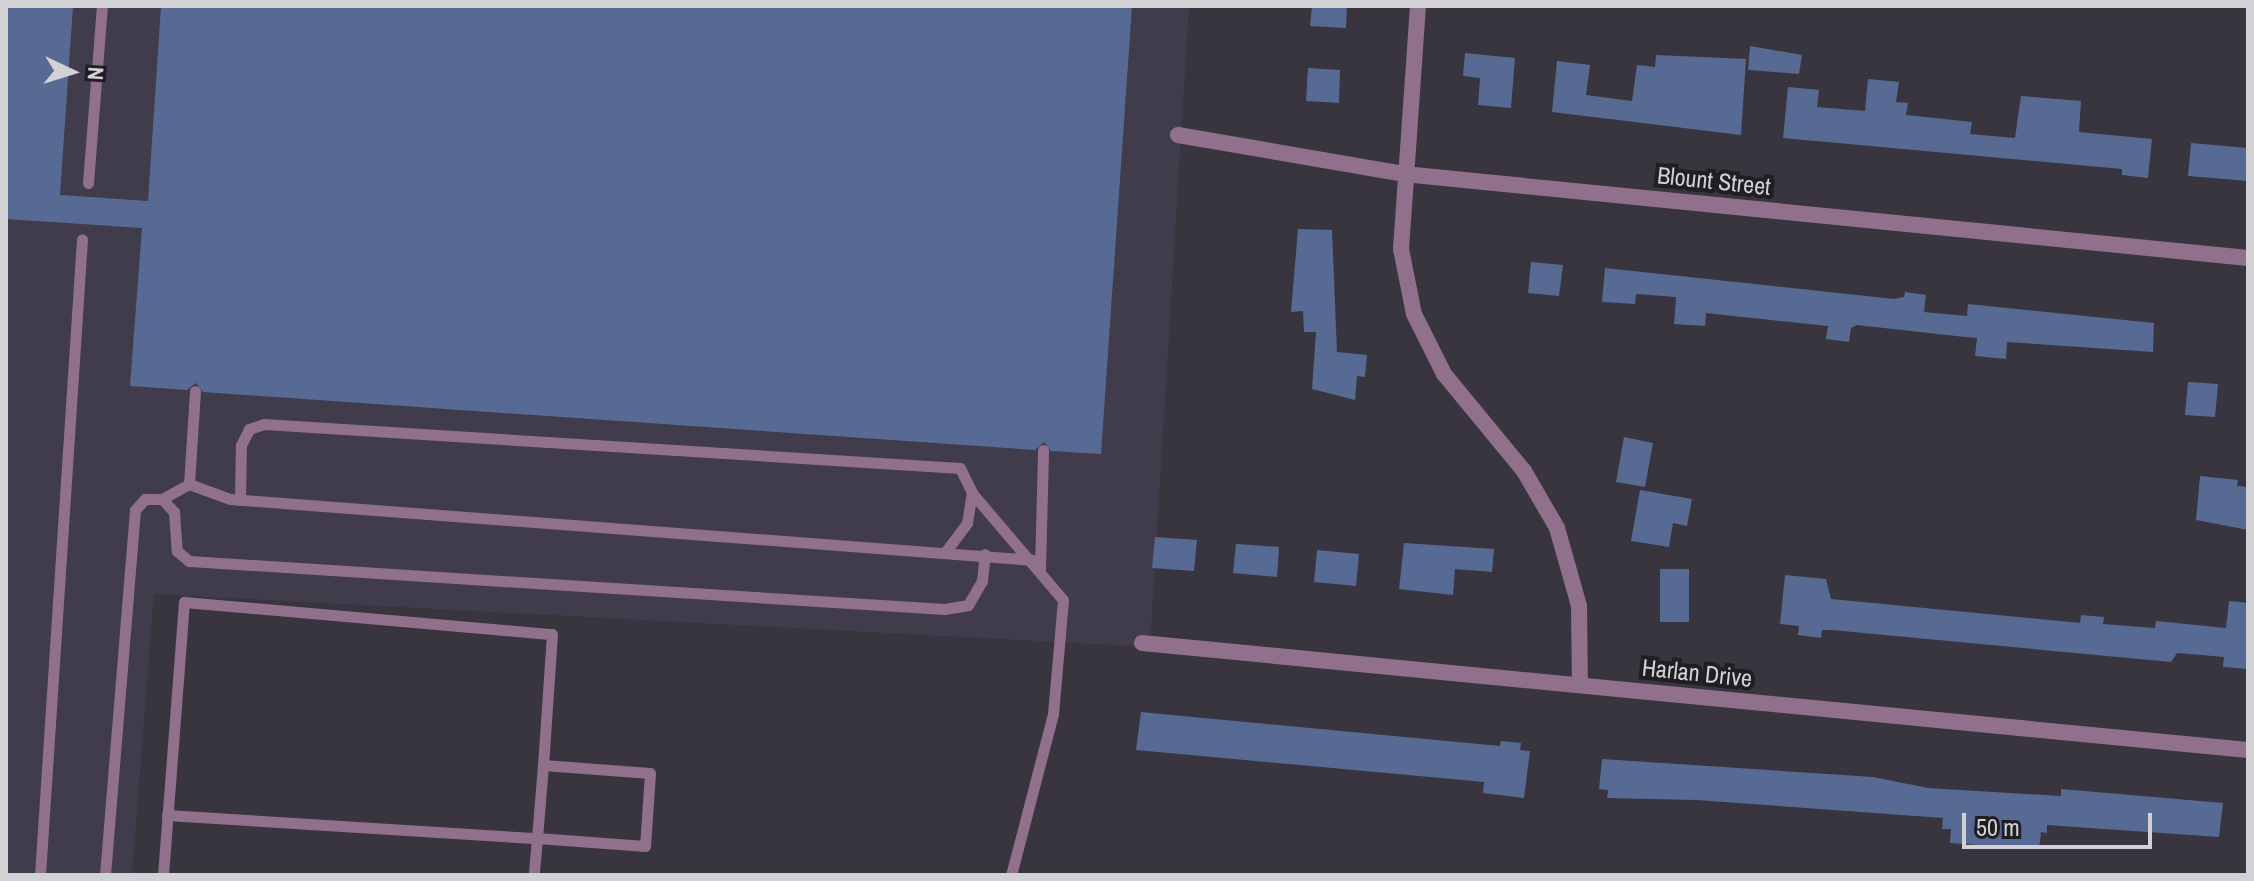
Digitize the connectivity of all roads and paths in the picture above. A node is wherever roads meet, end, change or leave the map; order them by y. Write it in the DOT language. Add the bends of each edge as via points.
graph roads {
  1 [pos="102,6"];
  2 [pos="1418,6"];
  3 [pos="1178,135"];
  4 [pos="1404,174"];
  5 [pos="88,183"];
  6 [pos="82,239"];
  7 [pos="2248,258"];
  8 [pos="195,391"];
  9 [pos="1043,450"];
  10 [pos="189,484"];
  11 [pos="972,493"];
  12 [pos="162,499"];
  13 [pos="240,500"];
  14 [pos="946,551"];
  15 [pos="985,554"];
  16 [pos="1037,564"];
  17 [pos="1142,643"];
  18 [pos="1580,685"];
  19 [pos="2248,750"];
  20 [pos="543,765"];
  21 [pos="167,815"];
  22 [pos="537,838"];
  23 [pos="40,875"];
  24 [pos="105,875"];
  25 [pos="163,875"];
  26 [pos="534,875"];
  27 [pos="1011,875"];
  1 -- 5 [label="lane"];
  2 -- 4 [label="street"];
  3 -- 4 [label="street, Blount Street"];
  4 -- 7 [label="street, Blount Street"];
  4 -- 18 [label="street" via="1401,249 1414,314 1444,374 1524,471 1557,528 1579,606"];
  6 -- 23 [label="lane"];
  8 -- 10 [label="lane"];
  9 -- 16 [label="lane"];
  10 -- 12 [label="lane"];
  10 -- 13 [label="lane"];
  11 -- 13 [label="lane" via="960,468 264,424 249,429 241,445"];
  11 -- 14 [label="lane" via="967,523"];
  11 -- 16 [label="lane"];
  12 -- 15 [label="lane" via="174,512 177,551 189,561 944,609 968,605 982,581"];
  12 -- 24 [label="lane" via="145,499 135,510"];
  13 -- 14 [label="lane"];
  14 -- 15 [label="lane"];
  15 -- 16 [label="lane"];
  16 -- 27 [label="lane" via="1063,600 1061,638 1053,714"];
  17 -- 18 [label="street, Harlan Drive"];
  18 -- 19 [label="street, Harlan Drive"];
  20 -- 21 [label="lane" via="552,634 184,602"];
  20 -- 22 [label="lane"];
  20 -- 22 [label="lane" via="650,773 645,846"];
  21 -- 22 [label="lane"];
  21 -- 25 [label="lane"];
  22 -- 26 [label="lane"];
}
